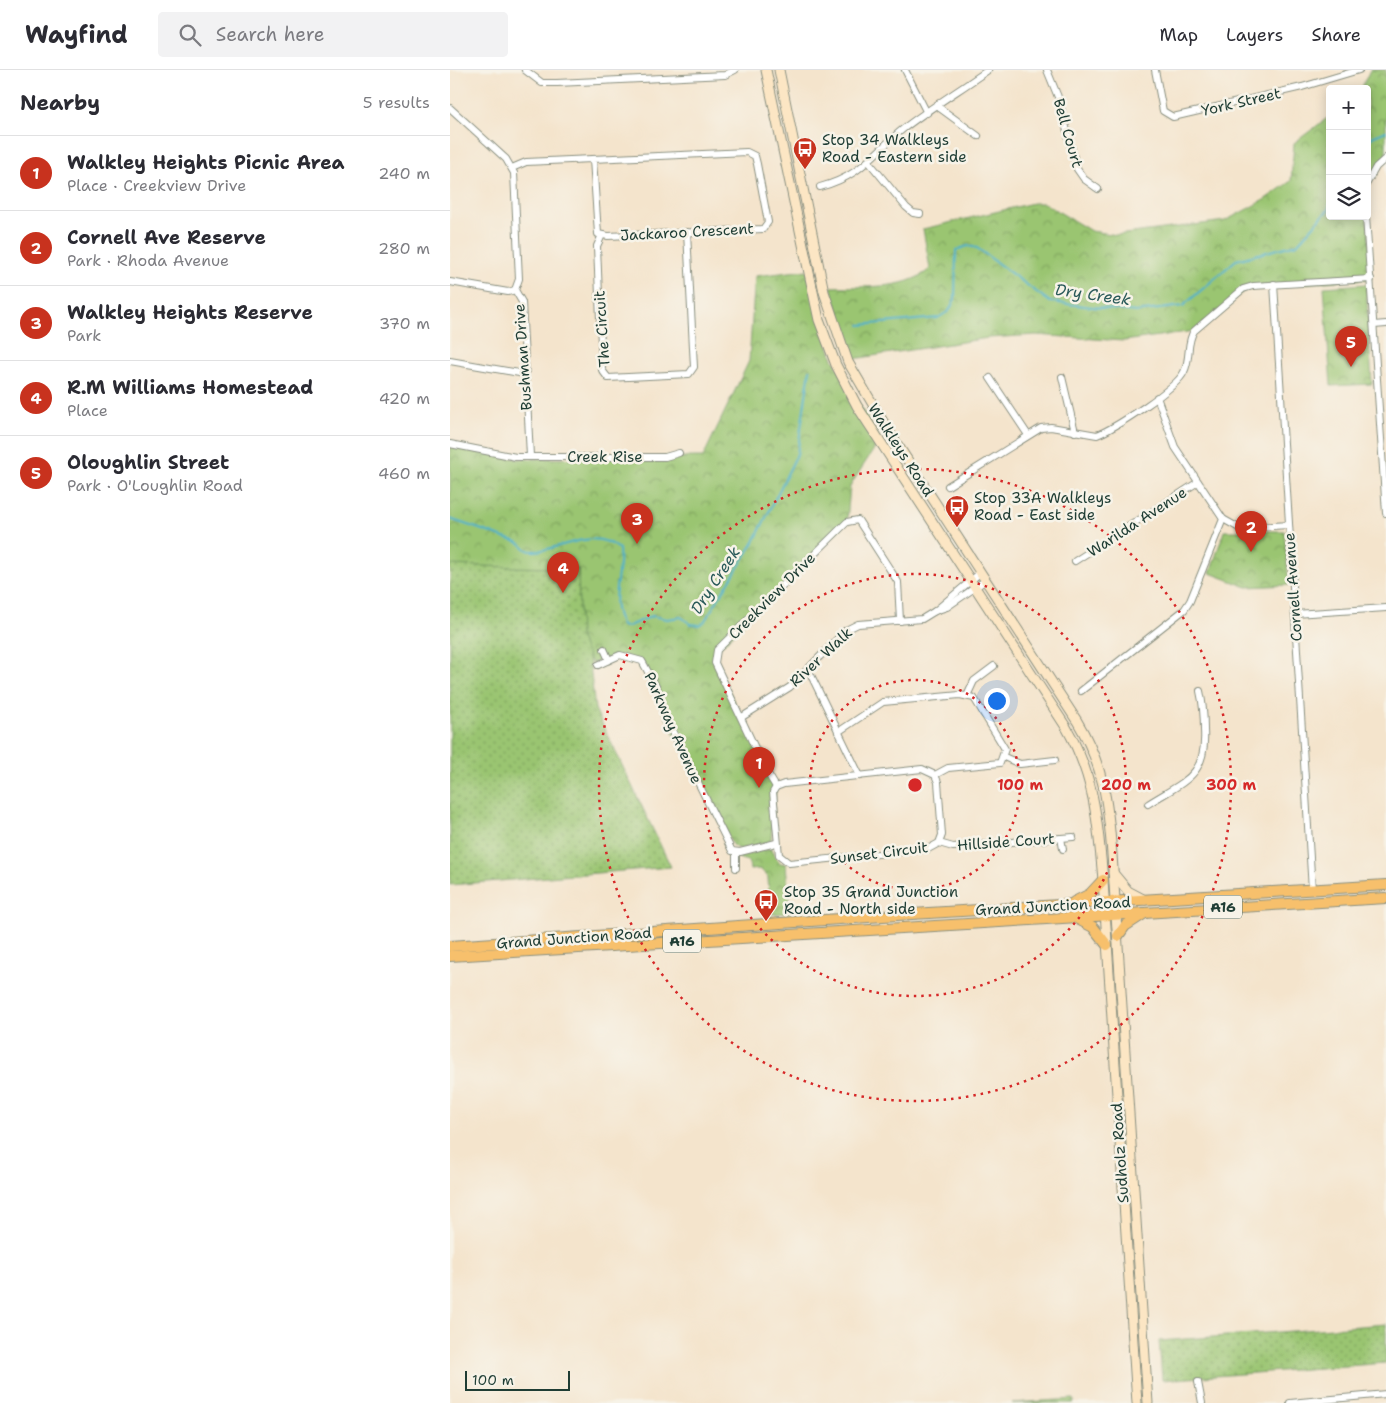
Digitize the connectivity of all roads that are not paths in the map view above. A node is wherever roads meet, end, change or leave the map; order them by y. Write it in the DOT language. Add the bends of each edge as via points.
graph roads {
  1 [pos="525,70"];
  2 [pos="735,70"];
  3 [pos="766,70"];
  4 [pos="780,70"];
  5 [pos="905,70"];
  6 [pos="988,70"];
  7 [pos="1047,70"];
  8 [pos="1155,70"];
  9 [pos="1359,70"];
  10 [pos="937,106"];
  11 [pos="450,108"];
  12 [pos="927,113"];
  13 [pos="978,136"];
  14 [pos="1386,158"];
  15 [pos="593,159"];
  16 [pos="869,162"];
  17 [pos="512,168"];
  18 [pos="1371,176"];
  19 [pos="820,187"];
  20 [pos="1098,189"];
  21 [pos="920,214"];
  22 [pos="1366,220"];
  23 [pos="687,232"];
  24 [pos="602,235"];
  25 [pos="1371,279"];
  26 [pos="450,282"];
  27 [pos="1274,284"];
  28 [pos="515,290"];
  29 [pos="1386,324"];
  30 [pos="1374,325"];
  31 [pos="450,361"];
  32 [pos="525,374"];
  33 [pos="1062,377"];
  34 [pos="990,378"];
  35 [pos="1157,397"];
  36 [pos="1383,426"];
  37 [pos="1075,432"];
  38 [pos="1028,435"];
  39 [pos="450,444"];
  40 [pos="679,453"];
  41 [pos="530,456"];
  42 [pos="1198,482"];
  43 [pos="948,486"];
  44 [pos="1386,513"];
  45 [pos="1223,519"];
  46 [pos="1289,525"];
  47 [pos="1075,561"];
  48 [pos="981,572"];
  49 [pos="971,580"];
  50 [pos="986,580"];
  51 [pos="976,588"];
  52 [pos="1386,608"];
  53 [pos="935,611"];
  54 [pos="1295,614"];
  55 [pos="900,621"];
  56 [pos="604,649"];
  57 [pos="609,660"];
  58 [pos="598,665"];
  59 [pos="994,666"];
  60 [pos="808,669"];
  61 [pos="1081,691"];
  62 [pos="1200,691"];
  63 [pos="967,696"];
  64 [pos="742,716"];
  65 [pos="838,732"];
  66 [pos="1004,757"];
  67 [pos="1055,760"];
  68 [pos="935,775"];
  69 [pos="860,776"];
  70 [pos="776,787"];
  71 [pos="1148,804"];
  72 [pos="1073,837"];
  73 [pos="1062,838"];
  74 [pos="776,842"];
  75 [pos="939,843"];
  76 [pos="1063,849"];
  77 [pos="736,852"];
  78 [pos="736,868"];
  79 [pos="1113,873"];
  80 [pos="1103,880"];
  81 [pos="1386,885"];
  82 [pos="1312,890"];
  83 [pos="1386,898"];
  84 [pos="1146,900"];
  85 [pos="1115,902"];
  86 [pos="1313,902"];
  87 [pos="1104,903"];
  88 [pos="1068,905"];
  89 [pos="1148,912"];
  90 [pos="1105,914"];
  91 [pos="1116,914"];
  92 [pos="1072,916"];
  93 [pos="1118,936"];
  94 [pos="1106,945"];
  95 [pos="450,946"];
  96 [pos="450,956"];
  97 [pos="1198,1382"];
  98 [pos="1386,1394"];
  99 [pos="1136,1403"];
  100 [pos="1148,1403"];
  101 [pos="1202,1403"];
  102 [pos="1290,1403"];
  1 -- 2 [label="street" via="542,83 557,83 725,75"];
  3 -- 49 [label="main road, Walkleys Road" via="811,290 828,348 857,406"];
  4 -- 48 [label="main road, Walkleys Road" via="824,292 840,341 868,399"];
  5 -- 12 [label="street"];
  6 -- 10 [label="street"];
  7 -- 20 [label="street, Bell Court" via="1058,97 1077,170"];
  8 -- 9 [label="street, York Street" via="1163,111 1173,117 1302,87"];
  10 -- 12 [label="street"];
  10 -- 13 [label="street"];
  11 -- 17 [label="street"];
  12 -- 16 [label="street" via="904,129"];
  14 -- 18 [label="street"];
  15 -- 17 [label="street, Jackaroo Crescent" via="526,162"];
  15 -- 23 [label="street, Jackaroo Crescent" via="747,152 755,156 768,222 763,229"];
  15 -- 24 [label="street, Jackaroo Crescent" via="596,224 598,234"];
  16 -- 19 [label="street" via="849,176"];
  16 -- 21 [label="street" via="906,207"];
  17 -- 28 [label="street, Bushman Drive" via="516,186 520,279"];
  22 -- 25 [label="street"];
  23 -- 24 [label="street, Jackaroo Crescent"];
  23 -- 24 [label="street, The Circuit" via="694,367 689,374 608,378 602,370 597,246"];
  25 -- 27 [label="street"];
  25 -- 30 [label="street"];
  26 -- 28 [label="street" via="508,292"];
  27 -- 35 [label="street" via="1242,289 1197,328 1190,338 1188,360 1181,377"];
  27 -- 46 [label="street, Cornell Avenue"];
  28 -- 32 [label="street, Bushman Drive" via="522,302"];
  29 -- 30 [label="street"];
  30 -- 36 [label="street"];
  31 -- 32 [label="street"];
  32 -- 41 [label="street, Bushman Drive"];
  33 -- 37 [label="street"];
  34 -- 38 [label="street"];
  35 -- 37 [label="street" via="1097,435"];
  35 -- 42 [label="street" via="1175,447"];
  36 -- 44 [label="street"];
  37 -- 38 [label="street" via="1044,427"];
  38 -- 43 [label="street"];
  39 -- 41 [label="street, Creek Rise" via="516,457"];
  40 -- 41 [label="street, Creek Rise" via="665,457"];
  42 -- 45 [label="street"];
  42 -- 47 [label="street, Warilda Avenue"];
  45 -- 46 [label="street" via="1239,528"];
  45 -- 61 [label="street" via="1184,610"];
  46 -- 54 [label="street, Cornell Avenue"];
  48 -- 49 [label="street, River Walk"];
  48 -- 50 [label="main road, Walkleys Road"];
  49 -- 51 [label="main road, Walkleys Road"];
  49 -- 53 [label="street, River Walk"];
  50 -- 51 [label="street, River Walk"];
  50 -- 79 [label="main road, Walkleys Road" via="1077,721 1094,753 1107,799"];
  51 -- 53 [label="street, River Walk" via="947,608"];
  51 -- 80 [label="main road, Walkleys Road" via="1082,757 1093,792"];
  52 -- 54 [label="street"];
  53 -- 55 [label="street, River Walk" via="922,619"];
  54 -- 82 [label="street, Cornell Avenue"];
  55 -- 60 [label="street, River Walk" via="852,627"];
  55 -- 64 [label="street, Creekview Drive" via="898,582 893,572 858,520 846,522 717,650 715,663"];
  56 -- 57 [label="street"];
  57 -- 58 [label="street, Parkway Avenue"];
  57 -- 77 [label="street, Parkway Avenue" via="620,655 642,661 725,840"];
  59 -- 63 [label="street" via="974,681"];
  60 -- 64 [label="street, River Walk" via="790,687"];
  60 -- 65 [label="street"];
  62 -- 71 [label="street" via="1205,746 1202,762 1191,776"];
  63 -- 65 [label="street" via="883,702"];
  63 -- 66 [label="street" via="978,703 1005,749"];
  64 -- 70 [label="street, Creekview Drive"];
  65 -- 69 [label="street"];
  66 -- 67 [label="street" via="1020,764"];
  66 -- 68 [label="street" via="1000,763 948,768"];
  68 -- 69 [label="street" via="922,769"];
  68 -- 75 [label="street, Sunset Circuit" via="942,835"];
  69 -- 70 [label="street"];
  70 -- 74 [label="street, Sunset Circuit" via="773,792"];
  72 -- 73 [label="street, Hillside Court"];
  73 -- 75 [label="street, Hillside Court" via="953,847"];
  73 -- 76 [label="street"];
  74 -- 75 [label="street, Sunset Circuit" via="779,856 789,863 928,849"];
  74 -- 77 [label="street"];
  77 -- 78 [label="street"];
  79 -- 84 [label="main road" via="1128,892"];
  79 -- 85 [label="main road, Walkleys Road"];
  80 -- 87 [label="main road, Walkleys Road"];
  80 -- 88 [label="highway" via="1090,894"];
  81 -- 82 [label="highway, Grand Junction Road / A16"];
  82 -- 84 [label="highway, Grand Junction Road / A16"];
  82 -- 86 [label="highway"];
  83 -- 86 [label="highway, Grand Junction Road / A16"];
  84 -- 85 [label="highway, Grand Junction Road / A16"];
  85 -- 87 [label="highway, Grand Junction Road / A16"];
  85 -- 91 [label="main road, Walkleys Road"];
  86 -- 89 [label="highway, Grand Junction Road / A16"];
  87 -- 88 [label="highway, Grand Junction Road / A16"];
  87 -- 90 [label="main road, Sudholz Road"];
  88 -- 95 [label="highway, Grand Junction Road / A16"];
  89 -- 91 [label="highway, Grand Junction Road / A16"];
  89 -- 93 [label="highway" via="1125,926"];
  90 -- 91 [label="highway, Grand Junction Road / A16"];
  90 -- 92 [label="highway, Grand Junction Road / A16"];
  90 -- 94 [label="main road, Sudholz Road"];
  91 -- 93 [label="main road, Sudholz Road"];
  92 -- 94 [label="highway" via="1093,927"];
  92 -- 96 [label="highway, Grand Junction Road / A16"];
  93 -- 100 [label="main road, Sudholz Road"];
  94 -- 99 [label="main road, Sudholz Road"];
  97 -- 101 [label="street"];
  98 -- 102 [label="street"];
}
